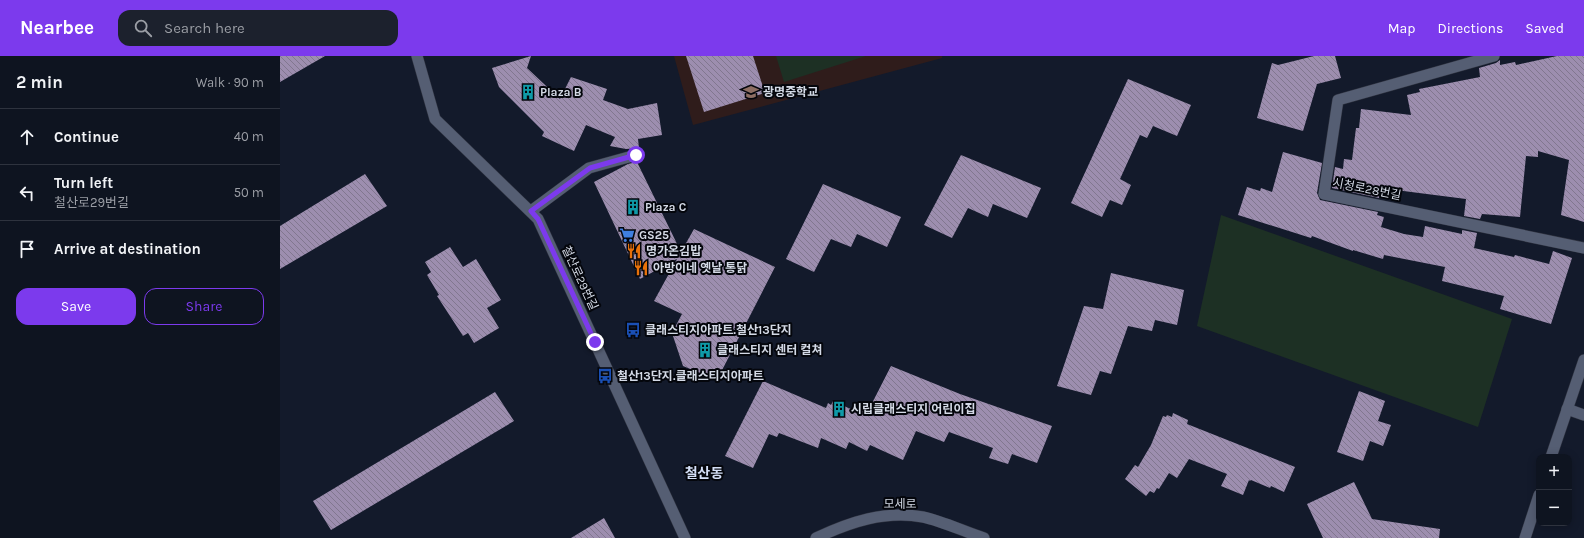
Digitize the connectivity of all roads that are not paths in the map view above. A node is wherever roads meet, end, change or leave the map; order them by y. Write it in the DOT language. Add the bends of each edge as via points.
graph roads {
  1 [pos="417,56"];
  2 [pos="1494,56"];
  3 [pos="636,155"];
  4 [pos="531,211"];
  5 [pos="1584,248"];
  6 [pos="1584,360"];
  7 [pos="1567,409"];
  8 [pos="1584,415"];
  9 [pos="1552,454"];
  10 [pos="1536,504"];
  11 [pos="685,538"];
  12 [pos="816,538"];
  13 [pos="984,538"];
  14 [pos="1525,538"];
  1 -- 4 [label="street, 철산로29번길" via="435,119"];
  2 -- 5 [label="street, 시청로28번길" via="1338,100 1324,194"];
  3 -- 4 [label="street" via="590,168"];
  4 -- 11 [label="street, 철산로29번길" via="538,219"];
  6 -- 7 [label="street"];
  7 -- 8 [label="street"];
  7 -- 9 [label="street"];
  10 -- 14 [label="street"];
  12 -- 13 [label="street, 모세로" via="865,518 894,515 923,517"];
}
